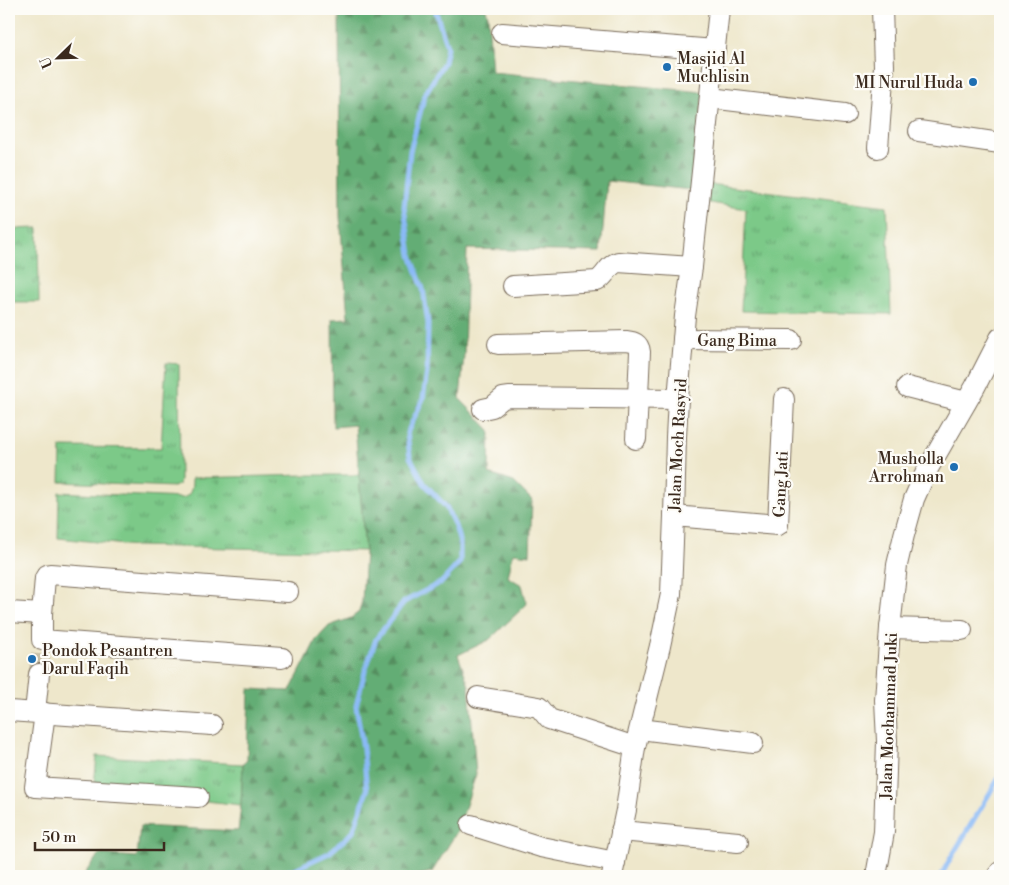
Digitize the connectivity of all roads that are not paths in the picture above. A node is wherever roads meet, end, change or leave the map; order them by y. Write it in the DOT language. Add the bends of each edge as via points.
graph roads {
  1 [pos="719,9"];
  2 [pos="882,9"];
  3 [pos="502,33"];
  4 [pos="715,50"];
  5 [pos="710,98"];
  6 [pos="845,114"];
  7 [pos="919,131"];
  8 [pos="1000,143"];
  9 [pos="878,148"];
  10 [pos="692,267"];
  11 [pos="513,286"];
  12 [pos="1000,338"];
  13 [pos="683,340"];
  14 [pos="791,340"];
  15 [pos="498,344"];
  16 [pos="907,387"];
  17 [pos="637,398"];
  18 [pos="678,399"];
  19 [pos="784,399"];
  20 [pos="966,402"];
  21 [pos="483,409"];
  22 [pos="636,439"];
  23 [pos="674,516"];
  24 [pos="288,592"];
  25 [pos="9,612"];
  26 [pos="42,614"];
  27 [pos="890,628"];
  28 [pos="962,630"];
  29 [pos="282,658"];
  30 [pos="39,674"];
  31 [pos="478,697"];
  32 [pos="9,711"];
  33 [pos="40,713"];
  34 [pos="212,725"];
  35 [pos="637,738"];
  36 [pos="753,742"];
  37 [pos="198,797"];
  38 [pos="471,825"];
  39 [pos="621,831"];
  40 [pos="738,842"];
  41 [pos="614,869"];
  42 [pos="1000,872"];
  43 [pos="876,876"];
  44 [pos="997,876"];
  1 -- 4 [label="street, Jalan Moch Rasyid"];
  2 -- 9 [label="street" via="884,66"];
  3 -- 4 [label="street"];
  4 -- 5 [label="street, Jalan Moch Rasyid"];
  5 -- 6 [label="street"];
  5 -- 10 [label="street, Jalan Moch Rasyid"];
  7 -- 8 [label="street"];
  10 -- 11 [label="street" via="618,262 597,281"];
  10 -- 13 [label="street, Jalan Moch Rasyid"];
  12 -- 20 [label="street, Jalan Mochammad Juki"];
  13 -- 14 [label="street, Gang Bima"];
  13 -- 18 [label="street, Jalan Moch Rasyid"];
  15 -- 17 [label="street" via="636,343 640,352"];
  16 -- 20 [label="street"];
  17 -- 18 [label="street"];
  17 -- 21 [label="street" via="505,398"];
  17 -- 22 [label="street"];
  18 -- 23 [label="street, Jalan Moch Rasyid"];
  19 -- 23 [label="street, Gang Jati" via="778,525"];
  20 -- 27 [label="street, Jalan Mochammad Juki" via="914,499 898,565"];
  23 -- 35 [label="street, Jalan Moch Rasyid" via="671,594"];
  24 -- 26 [label="street" via="47,574"];
  25 -- 26 [label="street"];
  26 -- 29 [label="street" via="41,642"];
  27 -- 28 [label="street"];
  27 -- 43 [label="street, Jalan Mochammad Juki" via="885,700 884,832"];
  30 -- 33 [label="street"];
  31 -- 35 [label="street" via="539,707 549,719"];
  32 -- 33 [label="street"];
  33 -- 34 [label="street"];
  33 -- 37 [label="street" via="35,787"];
  35 -- 36 [label="street"];
  35 -- 39 [label="street, Jalan Moch Rasyid"];
  38 -- 41 [label="street"];
  39 -- 40 [label="street"];
  39 -- 41 [label="street, Jalan Moch Rasyid"];
  42 -- 44 [label="street"];
}
